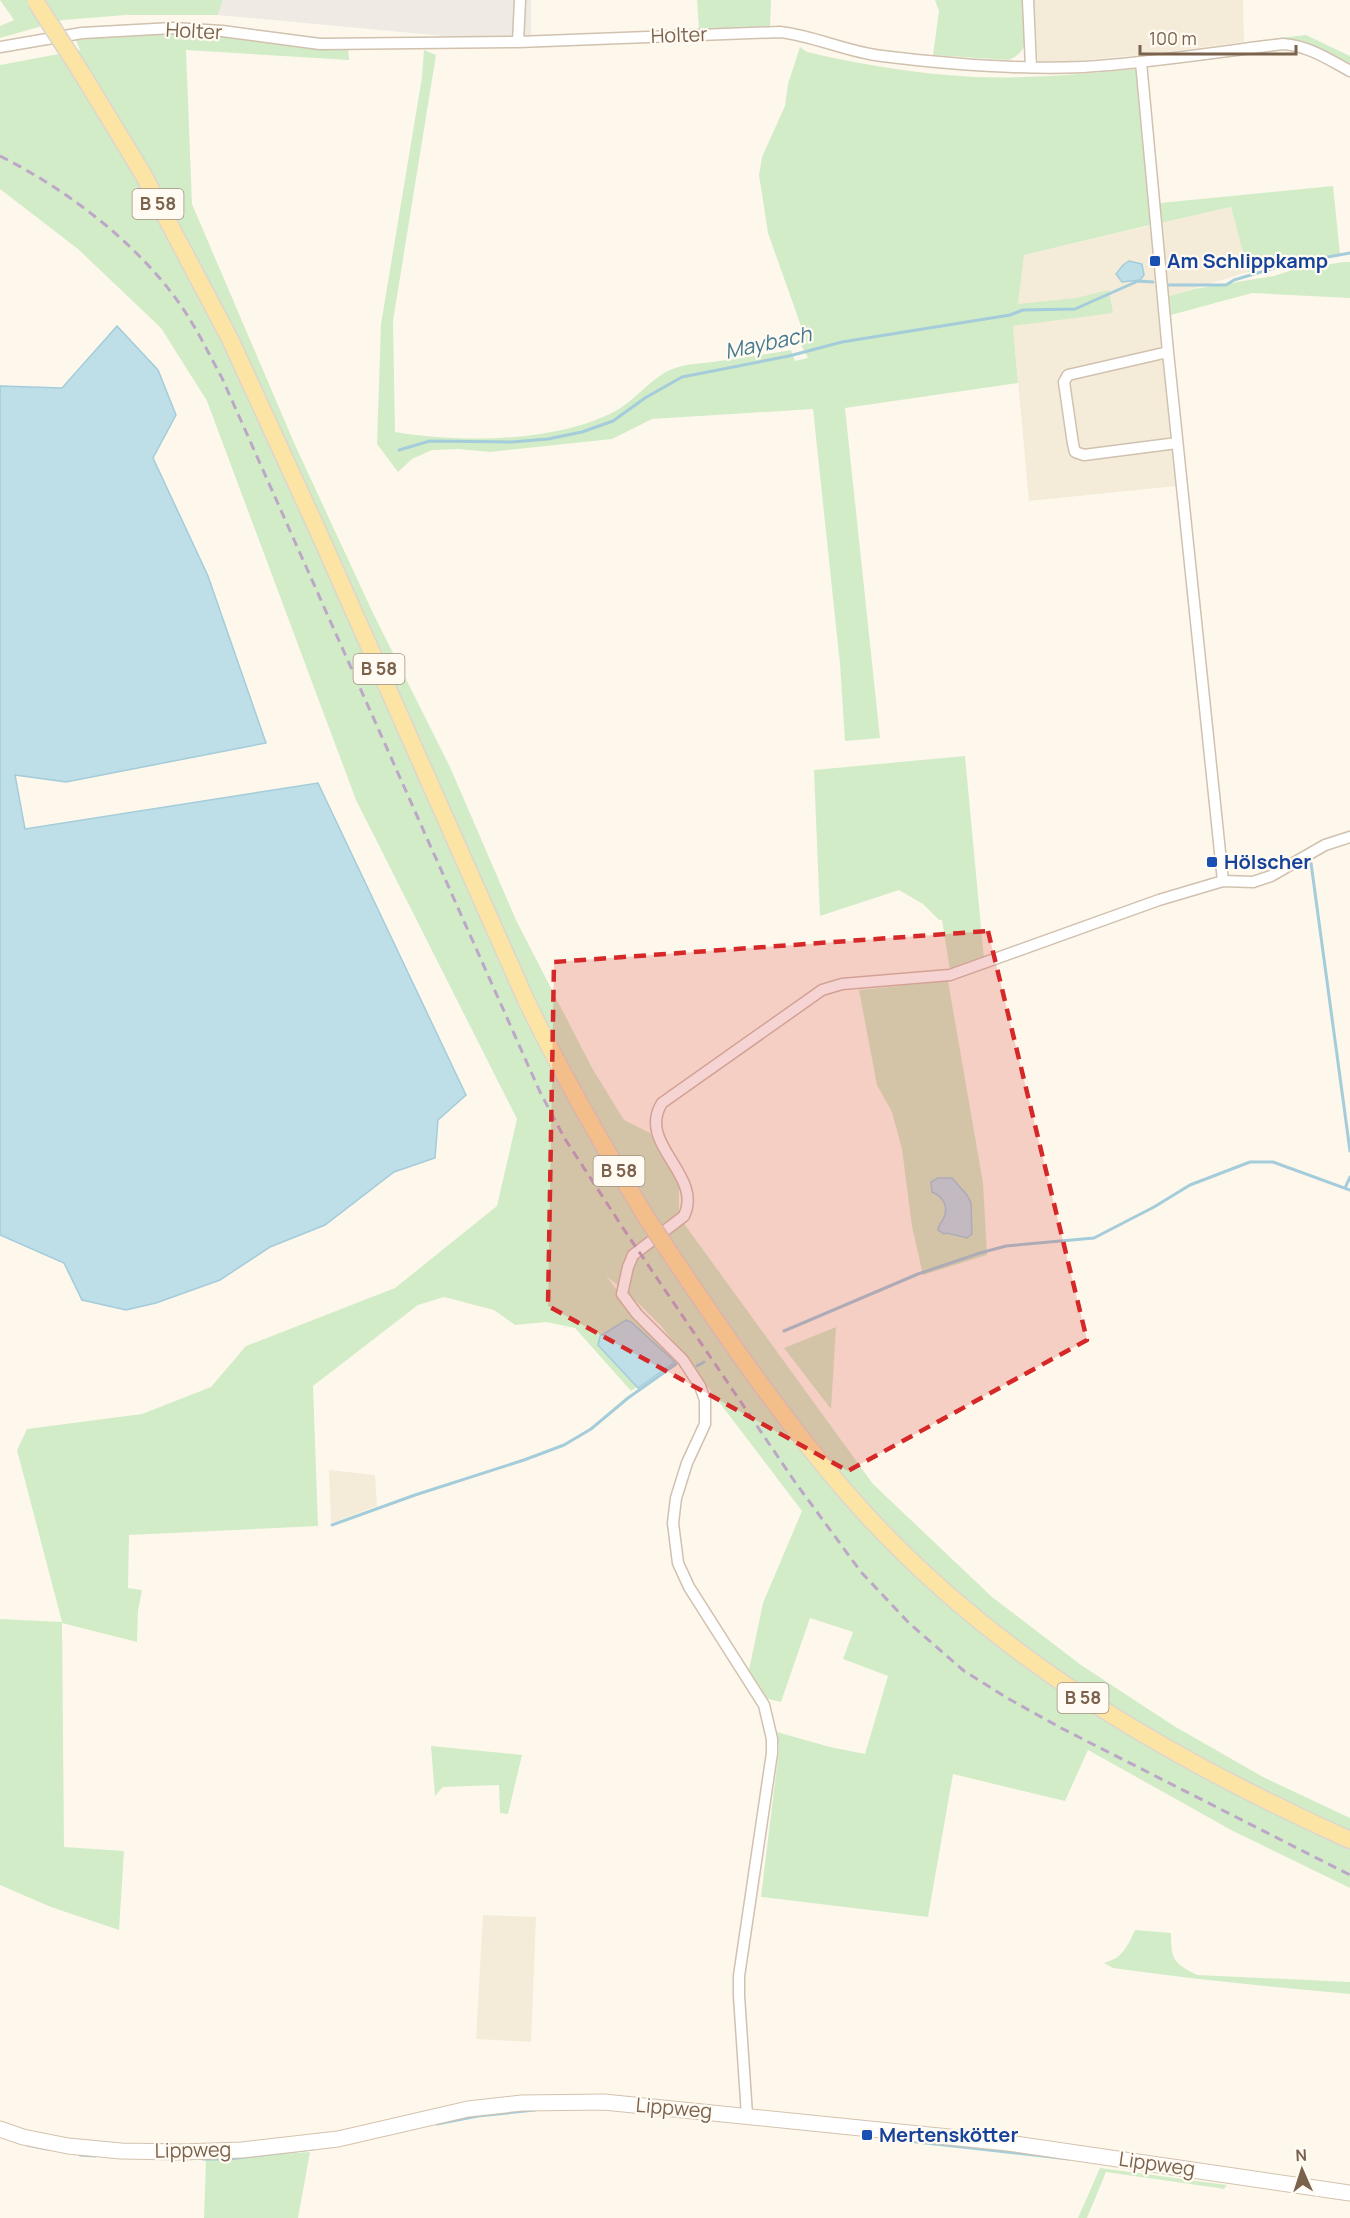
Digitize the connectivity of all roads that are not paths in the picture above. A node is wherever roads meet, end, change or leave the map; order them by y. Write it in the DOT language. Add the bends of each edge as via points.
graph roads {
  1 [pos="520,0"];
  2 [pos="1028,0"];
  3 [pos="35,1"];
  4 [pos="518,42"];
  5 [pos="0,48"];
  6 [pos="1141,62"];
  7 [pos="1031,67"];
  8 [pos="1350,71"];
  9 [pos="1168,352"];
  10 [pos="1177,443"];
  11 [pos="1350,837"];
  12 [pos="1223,881"];
  13 [pos="1350,1840"];
  14 [pos="747,2115"];
  15 [pos="0,2129"];
  16 [pos="1350,2193"];
  1 -- 4 [label="street"];
  2 -- 7 [label="street"];
  3 -- 13 [label="main road, B 58, bridge" via="143,174 230,339 526,1000 581,1108 646,1217 721,1328 810,1450 854,1501 966,1611 1069,1689 1134,1730"];
  4 -- 5 [label="street, Holter" via="320,44 173,28 81,33"];
  4 -- 7 [label="street, Holter" via="780,32 879,56"];
  6 -- 7 [label="street, Holter"];
  6 -- 8 [label="street, Holter" via="1290,45 1310,49"];
  6 -- 9 [label="street"];
  9 -- 10 [label="street"];
  9 -- 10 [label="street" via="1068,375 1064,382 1076,452 1084,455"];
  10 -- 12 [label="street"];
  11 -- 12 [label="street" via="1325,844 1271,876 1253,882"];
  12 -- 14 [label="street" via="950,975 842,984 822,990 662,1103 655,1113 657,1135 686,1186 687,1210 633,1255 622,1294 683,1360 705,1400 705,1424 676,1498 673,1523 678,1563 689,1587 764,1705 772,1739 740,1976"];
  14 -- 15 [label="street, Lippweg" via="603,2102 522,2103 468,2109 338,2139 182,2152 68,2146"];
  14 -- 16 [label="street, Lippweg" via="1008,2143"];
}
